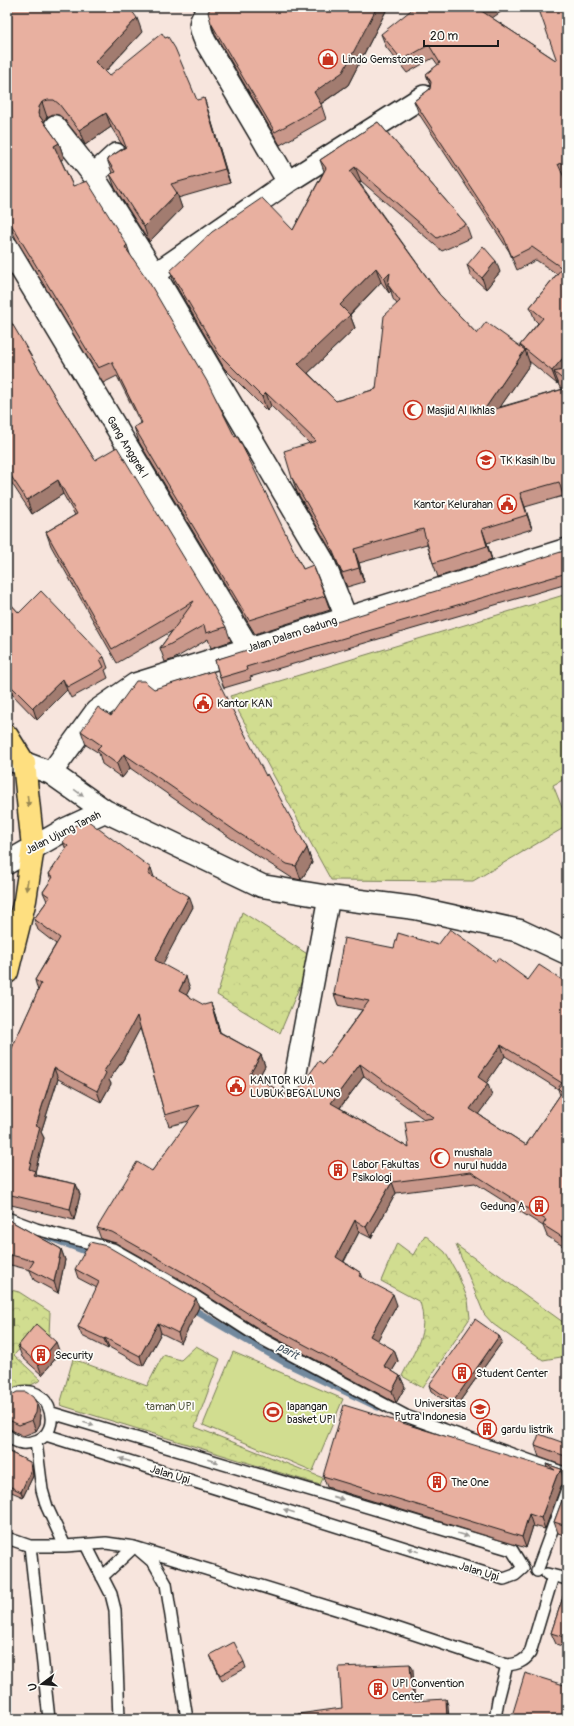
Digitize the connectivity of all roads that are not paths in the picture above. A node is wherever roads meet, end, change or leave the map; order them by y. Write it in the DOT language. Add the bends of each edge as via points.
graph roads {
  1 [pos="210,7"];
  2 [pos="424,96"];
  3 [pos="55,126"];
  4 [pos="116,154"];
  5 [pos="93,175"];
  6 [pos="288,182"];
  7 [pos="7,246"];
  8 [pos="155,274"];
  9 [pos="567,549"];
  10 [pos="346,617"];
  11 [pos="249,648"];
  12 [pos="7,736"];
  13 [pos="15,761"];
  14 [pos="51,773"];
  15 [pos="105,811"];
  16 [pos="33,847"];
  17 [pos="7,863"];
  18 [pos="329,897"];
  19 [pos="567,953"];
  20 [pos="7,972"];
  21 [pos="294,1083"];
  22 [pos="7,1218"];
  23 [pos="7,1399"];
  24 [pos="52,1413"];
  25 [pos="7,1435"];
  26 [pos="46,1435"];
  27 [pos="36,1442"];
  28 [pos="567,1474"];
  29 [pos="567,1490"];
  30 [pos="7,1538"];
  31 [pos="86,1545"];
  32 [pos="30,1546"];
  33 [pos="65,1546"];
  34 [pos="134,1547"];
  35 [pos="523,1568"];
  36 [pos="537,1571"];
  37 [pos="553,1576"];
  38 [pos="102,1577"];
  39 [pos="567,1579"];
  40 [pos="507,1665"];
  41 [pos="49,1719"];
  42 [pos="119,1719"];
  43 [pos="187,1719"];
  44 [pos="495,1719"];
  1 -- 6 [label="street" via="202,17 199,28 204,41"];
  2 -- 6 [label="street"];
  3 -- 5 [label="street"];
  4 -- 5 [label="street"];
  5 -- 8 [label="street"];
  6 -- 8 [label="street"];
  7 -- 11 [label="street, Gang Anggrek I"];
  8 -- 10 [label="street" via="323,560"];
  9 -- 10 [label="street, Jalan Dalam Gadung"];
  10 -- 11 [label="street, Jalan Dalam Gadung"];
  11 -- 14 [label="street, Jalan Dalam Gadung" via="135,684 96,711"];
  12 -- 13 [label="main road"];
  13 -- 14 [label="main road, Jalan Ujung Tanah"];
  13 -- 16 [label="main road, one-way"];
  14 -- 15 [label="main road, Jalan Ujung Tanah, one-way"];
  15 -- 16 [label="main road, Jalan Ujung Tanah"];
  15 -- 18 [label="main road" via="262,886"];
  16 -- 17 [label="main road, Jalan Ujung Tanah"];
  16 -- 20 [label="main road, one-way" via="25,900"];
  18 -- 19 [label="main road" via="416,908 520,931"];
  18 -- 21 [label="street"];
  22 -- 28 [label="lane" via="36,1229 113,1249 260,1338 406,1416"];
  23 -- 24 [label="lane" via="15,1393 27,1391 38,1394 47,1402"];
  24 -- 26 [label="lane"];
  24 -- 35 [label="lane, one-way" via="512,1550"];
  25 -- 27 [label="lane" via="24,1444"];
  26 -- 27 [label="lane"];
  35 -- 26 [label="lane, Jalan Upi, one-way" via="515,1575 504,1579"];
  27 -- 33 [label="lane" via="42,1490"];
  29 -- 36 [label="lane"];
  30 -- 32 [label="lane"];
  31 -- 33 [label="lane"];
  31 -- 34 [label="lane" via="112,1543"];
  31 -- 38 [label="lane"];
  32 -- 33 [label="lane"];
  32 -- 41 [label="lane"];
  34 -- 38 [label="lane"];
  34 -- 40 [label="lane" via="378,1622"];
  34 -- 43 [label="lane" via="154,1563 166,1584"];
  35 -- 36 [label="lane"];
  36 -- 37 [label="lane"];
  37 -- 39 [label="lane"];
  37 -- 40 [label="lane" via="530,1652 526,1659 518,1664"];
  38 -- 42 [label="lane" via="111,1594 115,1610"];
  40 -- 44 [label="lane"];
}
